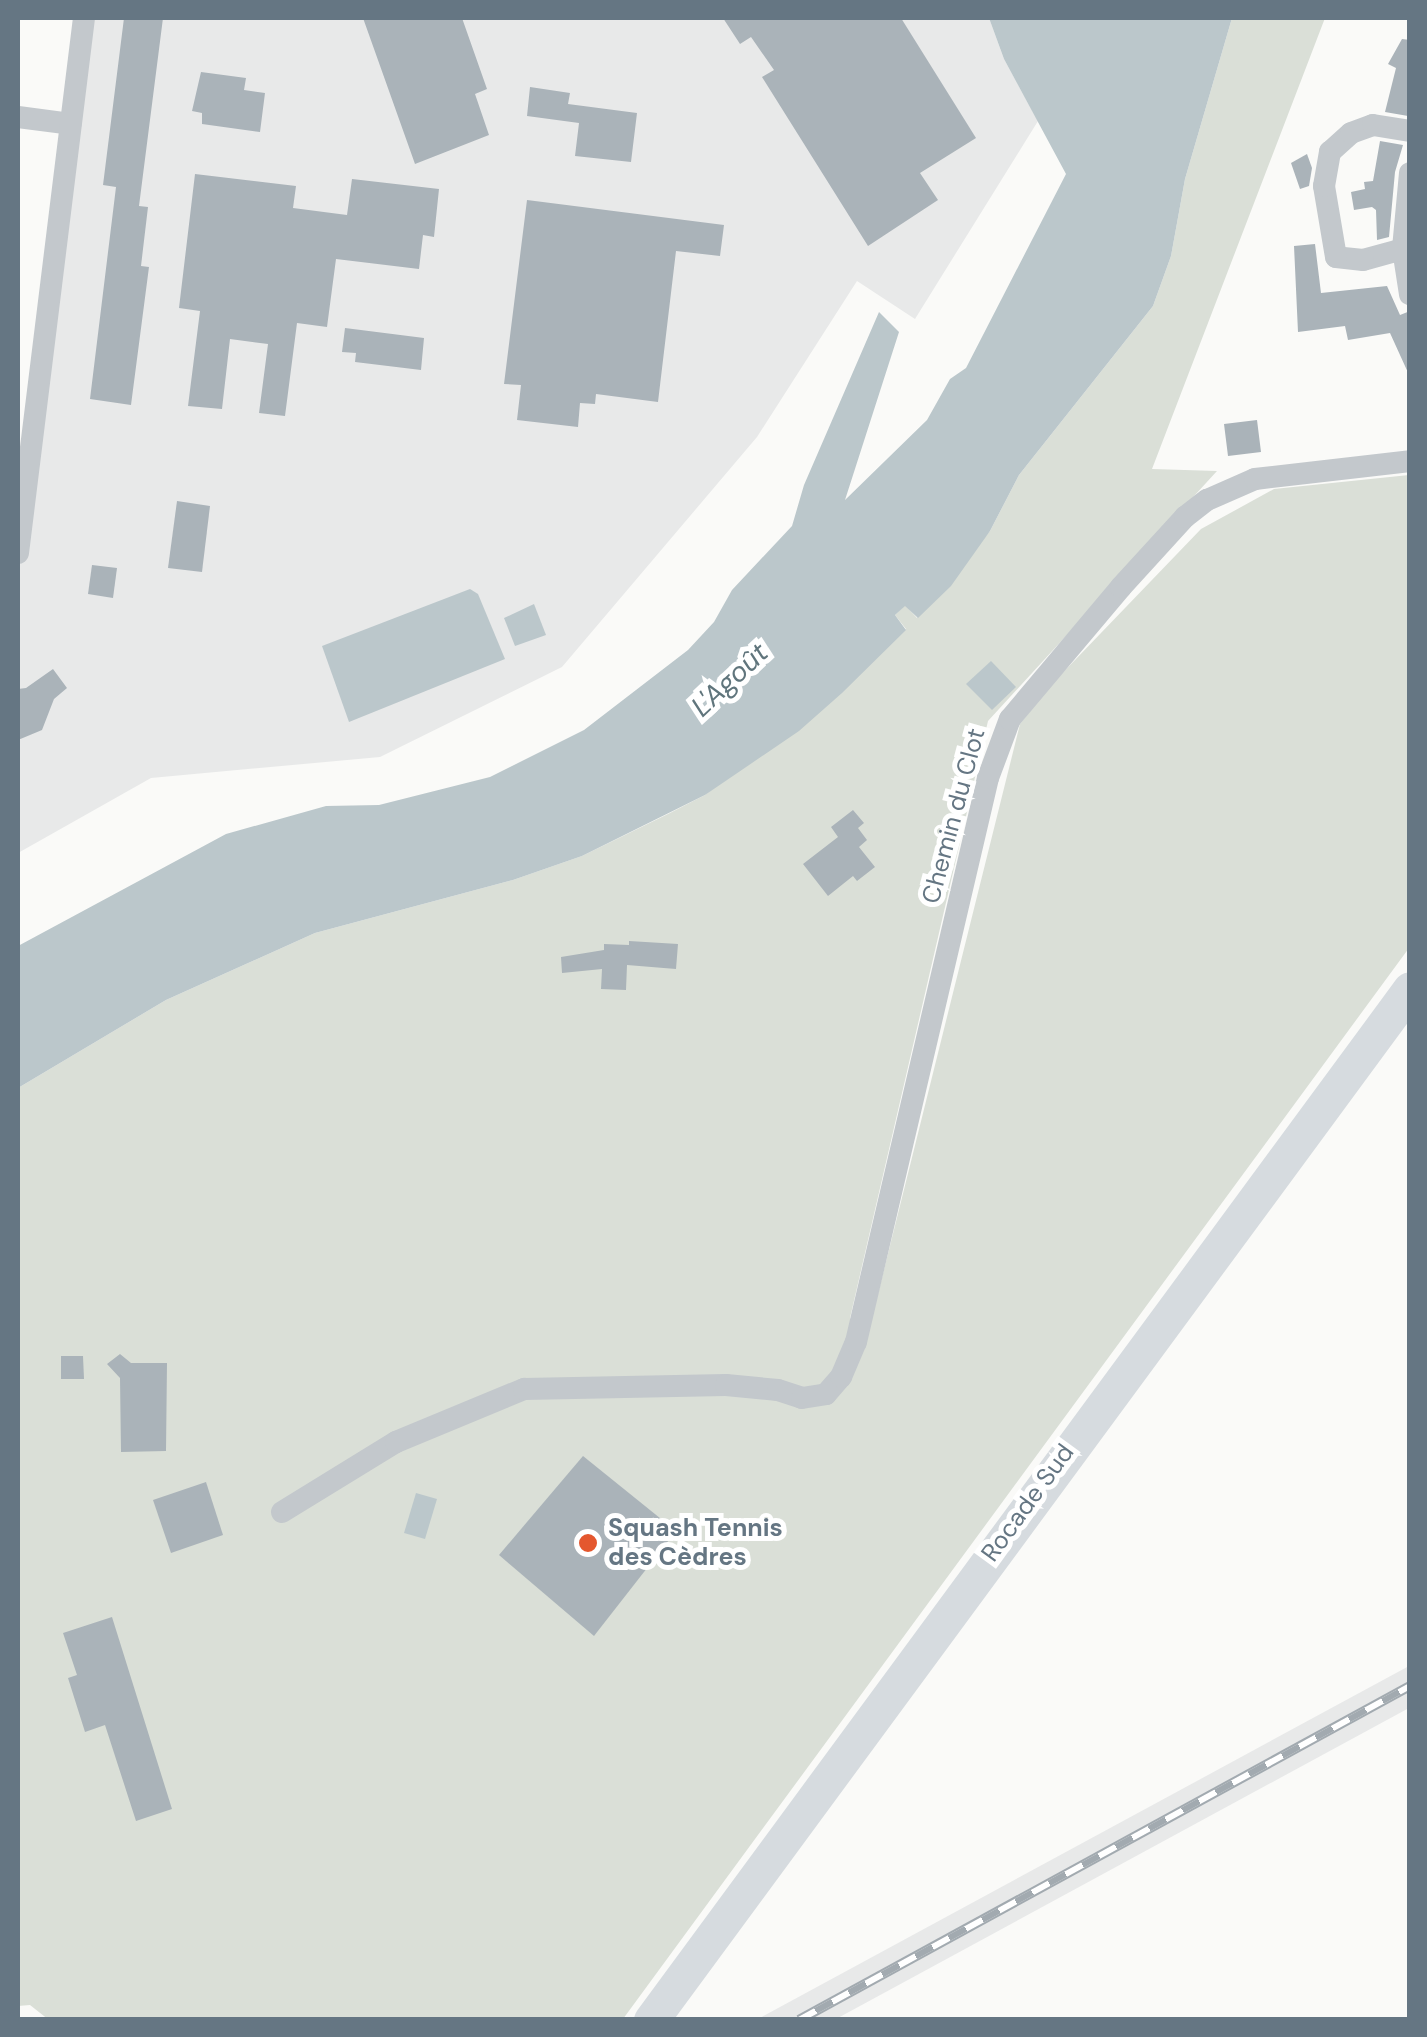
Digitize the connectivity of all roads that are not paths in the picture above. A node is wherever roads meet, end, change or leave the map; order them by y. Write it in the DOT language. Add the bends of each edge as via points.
graph roads {
  1 [pos="84,18"];
  2 [pos="18,117"];
  3 [pos="71,124"];
  4 [pos="1410,131"];
  5 [pos="1410,173"];
  6 [pos="1405,257"];
  7 [pos="1410,294"];
  8 [pos="1410,461"];
  9 [pos="18,553"];
  10 [pos="1410,989"];
  11 [pos="282,1512"];
  12 [pos="651,2020"];
  1 -- 3 [label="street"];
  2 -- 3 [label="street"];
  3 -- 9 [label="street"];
  4 -- 6 [label="street" via="1373,125 1351,133 1330,152 1324,186 1336,257"];
  5 -- 6 [label="street"];
  6 -- 7 [label="street"];
  8 -- 11 [label="street, Chemin du Clot" via="1272,476 1207,500 1168,535 1010,719 988,778 851,1359 816,1384 778,1390 524,1389 396,1442"];
  10 -- 12 [label="main road, Rocade Sud"];
}
